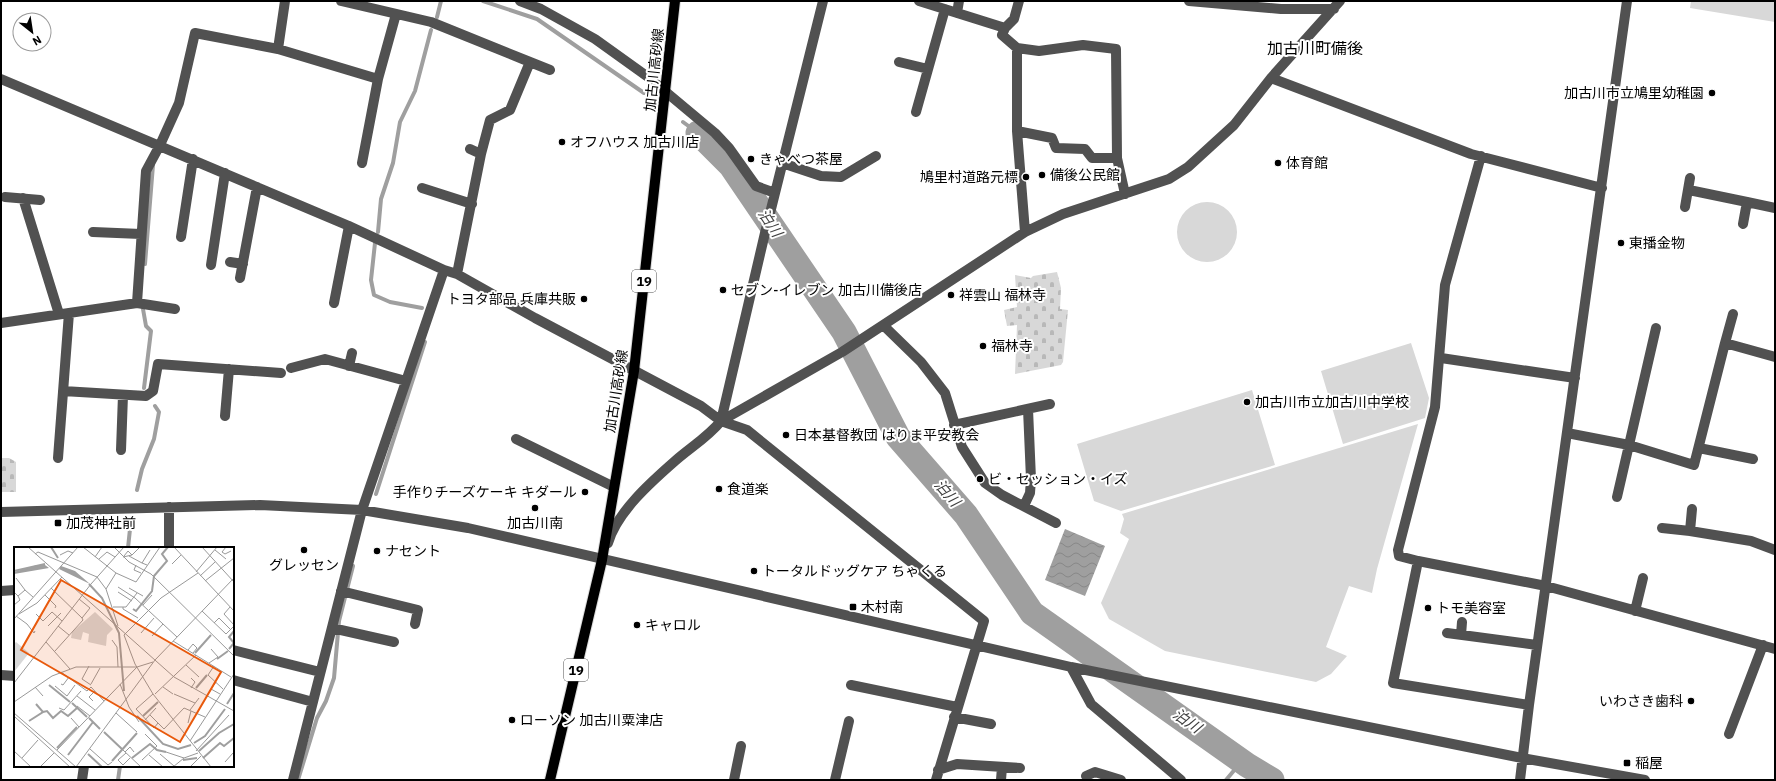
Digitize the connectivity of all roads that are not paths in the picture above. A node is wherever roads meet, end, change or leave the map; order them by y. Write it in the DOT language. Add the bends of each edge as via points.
graph roads {
  1 [pos="285,1"];
  2 [pos="341,1"];
  3 [pos="520,1"];
  4 [pos="675,1"];
  5 [pos="823,1"];
  6 [pos="919,1"];
  7 [pos="959,1"];
  8 [pos="1019,1"];
  9 [pos="1189,1"];
  10 [pos="1627,1"];
  11 [pos="1236,3"];
  12 [pos="1337,5"];
  13 [pos="945,9"];
  14 [pos="957,13"];
  15 [pos="396,14"];
  16 [pos="1005,28"];
  17 [pos="1017,48"];
  18 [pos="278,49"];
  19 [pos="530,62"];
  20 [pos="899,62"];
  21 [pos="928,69"];
  22 [pos="550,70"];
  23 [pos="1271,78"];
  24 [pos="1,79"];
  25 [pos="378,79"];
  26 [pos="665,92"];
  27 [pos="916,112"];
  28 [pos="1017,131"];
  29 [pos="160,146"];
  30 [pos="470,149"];
  31 [pos="481,154"];
  32 [pos="876,156"];
  33 [pos="1481,156"];
  34 [pos="1117,158"];
  35 [pos="193,159"];
  36 [pos="362,163"];
  37 [pos="782,163"];
  38 [pos="225,173"];
  39 [pos="1690,178"];
  40 [pos="257,187"];
  41 [pos="422,188"];
  42 [pos="1602,188"];
  43 [pos="1689,190"];
  44 [pos="775,194"];
  45 [pos="1125,194"];
  46 [pos="5,197"];
  47 [pos="23,198"];
  48 [pos="40,200"];
  49 [pos="1747,202"];
  50 [pos="472,204"];
  51 [pos="1685,207"];
  52 [pos="1775,208"];
  53 [pos="1743,224"];
  54 [pos="349,226"];
  55 [pos="92,232"];
  56 [pos="1025,232"];
  57 [pos="140,234"];
  58 [pos="181,237"];
  59 [pos="230,262"];
  60 [pos="243,264"];
  61 [pos="211,265"];
  62 [pos="444,270"];
  63 [pos="457,274"];
  64 [pos="240,278"];
  65 [pos="137,303"];
  66 [pos="334,303"];
  67 [pos="175,309"];
  68 [pos="64,313"];
  69 [pos="1733,314"];
  70 [pos="1,323"];
  71 [pos="883,325"];
  72 [pos="1656,328"];
  73 [pos="1725,343"];
  74 [pos="352,353"];
  75 [pos="1775,357"];
  76 [pos="1441,358"];
  77 [pos="349,366"];
  78 [pos="291,368"];
  79 [pos="229,369"];
  80 [pos="634,370"];
  81 [pos="281,373"];
  82 [pos="1575,378"];
  83 [pos="406,381"];
  84 [pos="63,391"];
  85 [pos="123,394"];
  86 [pos="1050,404"];
  87 [pos="1028,409"];
  88 [pos="225,416"];
  89 [pos="721,421"];
  90 [pos="954,425"];
  91 [pos="1567,433"];
  92 [pos="516,439"];
  93 [pos="1629,445"];
  94 [pos="1699,448"];
  95 [pos="121,450"];
  96 [pos="58,458"];
  97 [pos="1753,459"];
  98 [pos="614,487"];
  99 [pos="1617,497"];
  100 [pos="1024,506"];
  101 [pos="169,507"];
  102 [pos="1692,509"];
  103 [pos="362,510"];
  104 [pos="1,512"];
  105 [pos="1056,523"];
  106 [pos="1662,528"];
  107 [pos="1690,531"];
  108 [pos="169,547"];
  109 [pos="1775,550"];
  110 [pos="602,560"];
  111 [pos="1418,561"];
  112 [pos="1642,578"];
  113 [pos="1546,586"];
  114 [pos="14,590"];
  115 [pos="1,591"];
  116 [pos="345,592"];
  117 [pos="1635,611"];
  118 [pos="1462,622"];
  119 [pos="415,624"];
  120 [pos="332,628"];
  121 [pos="1447,633"];
  122 [pos="1461,635"];
  123 [pos="394,642"];
  124 [pos="975,645"];
  125 [pos="1537,645"];
  126 [pos="1763,645"];
  127 [pos="1775,649"];
  128 [pos="234,650"];
  129 [pos="1071,667"];
  130 [pos="320,672"];
  131 [pos="1,675"];
  132 [pos="14,676"];
  133 [pos="234,680"];
  134 [pos="851,685"];
  135 [pos="313,702"];
  136 [pos="1529,705"];
  137 [pos="957,707"];
  138 [pos="954,717"];
  139 [pos="849,721"];
  140 [pos="991,724"];
  141 [pos="1729,734"];
  142 [pos="741,746"];
  143 [pos="1522,758"];
  144 [pos="84,767"];
  145 [pos="1002,767"];
  146 [pos="1020,768"];
  147 [pos="937,775"];
  148 [pos="1086,776"];
  149 [pos="82,780"];
  150 [pos="293,780"];
  151 [pos="550,780"];
  152 [pos="734,780"];
  153 [pos="835,780"];
  154 [pos="1001,780"];
  155 [pos="1121,780"];
  156 [pos="1181,780"];
  157 [pos="1520,780"];
  158 [pos="1645,780"];
  1 -- 18 [label="street"];
  2 -- 15 [label="street"];
  3 -- 26 [label="street" via="541,9 595,39"];
  4 -- 26 [label="main road, 加古川高砂線 / 19"];
  5 -- 37 [label="street"];
  6 -- 13 [label="street"];
  7 -- 14 [label="street"];
  8 -- 16 [label="street" via="1014,18"];
  9 -- 11 [label="street"];
  10 -- 42 [label="street"];
  11 -- 12 [label="street" via="1281,9"];
  12 -- 23 [label="street"];
  13 -- 14 [label="street"];
  13 -- 21 [label="street"];
  14 -- 16 [label="street"];
  15 -- 19 [label="street" via="431,22"];
  15 -- 25 [label="street"];
  16 -- 17 [label="street" via="1002,35"];
  17 -- 28 [label="street"];
  17 -- 34 [label="street" via="1039,50 1083,45 1116,49"];
  18 -- 25 [label="street"];
  18 -- 29 [label="street" via="194,33 179,103"];
  19 -- 22 [label="street"];
  19 -- 31 [label="street" via="510,110 490,120"];
  20 -- 21 [label="street"];
  21 -- 27 [label="street"];
  23 -- 33 [label="street"];
  23 -- 45 [label="street" via="1234,125 1188,167 1169,179"];
  24 -- 29 [label="street"];
  25 -- 36 [label="street"];
  26 -- 44 [label="street" via="715,132 756,186"];
  26 -- 80 [label="main road, 加古川高砂線 / 19"];
  28 -- 34 [label="street" via="1052,138 1056,148 1085,149 1092,158"];
  28 -- 56 [label="street"];
  29 -- 35 [label="street"];
  29 -- 57 [label="street" via="146,171"];
  30 -- 31 [label="street"];
  31 -- 50 [label="street"];
  32 -- 37 [label="street" via="841,178 821,176"];
  33 -- 42 [label="street"];
  33 -- 76 [label="street" via="1445,285"];
  34 -- 45 [label="street"];
  35 -- 38 [label="street"];
  35 -- 58 [label="street"];
  37 -- 44 [label="street"];
  38 -- 40 [label="street"];
  38 -- 61 [label="street"];
  39 -- 43 [label="street"];
  40 -- 54 [label="street"];
  40 -- 60 [label="street"];
  41 -- 50 [label="street"];
  42 -- 82 [label="street"];
  43 -- 49 [label="street"];
  43 -- 51 [label="street"];
  44 -- 89 [label="street"];
  45 -- 56 [label="street" via="1063,214"];
  46 -- 47 [label="street"];
  47 -- 48 [label="street"];
  47 -- 68 [label="street"];
  49 -- 52 [label="street"];
  49 -- 53 [label="street"];
  50 -- 63 [label="street"];
  54 -- 62 [label="street"];
  54 -- 66 [label="street"];
  55 -- 57 [label="street"];
  56 -- 71 [label="street"];
  57 -- 65 [label="street"];
  59 -- 60 [label="street"];
  60 -- 64 [label="street"];
  62 -- 63 [label="street"];
  62 -- 83 [label="street"];
  63 -- 80 [label="street"];
  65 -- 67 [label="street"];
  65 -- 68 [label="street"];
  68 -- 70 [label="street"];
  68 -- 84 [label="street"];
  69 -- 73 [label="street"];
  71 -- 89 [label="street" via="842,352"];
  71 -- 90 [label="street" via="921,362 945,393"];
  72 -- 93 [label="street"];
  73 -- 75 [label="street"];
  73 -- 94 [label="street"];
  74 -- 77 [label="street"];
  76 -- 82 [label="street"];
  76 -- 111 [label="street" via="1435,407 1398,550 1399,556"];
  77 -- 78 [label="street" via="325,359"];
  77 -- 83 [label="street"];
  79 -- 81 [label="street"];
  79 -- 85 [label="street" via="158,364 154,391 148,395"];
  79 -- 88 [label="street"];
  80 -- 89 [label="street" via="701,406"];
  80 -- 98 [label="main road, 加古川高砂線 / 19"];
  82 -- 91 [label="street"];
  83 -- 103 [label="street"];
  84 -- 85 [label="street"];
  84 -- 96 [label="street"];
  85 -- 95 [label="street"];
  86 -- 87 [label="street"];
  87 -- 90 [label="street"];
  87 -- 100 [label="street" via="1031,479 1030,493"];
  89 -- 110 [label="street" via="707,436 666,468 627,509 611,533"];
  89 -- 124 [label="street" via="747,430 984,621"];
  90 -- 100 [label="street" via="962,447 985,483"];
  91 -- 93 [label="street"];
  91 -- 113 [label="street"];
  92 -- 98 [label="street"];
  93 -- 94 [label="street" via="1694,465"];
  93 -- 99 [label="street"];
  94 -- 97 [label="street"];
  98 -- 110 [label="main road, 加古川高砂線 / 19"];
  100 -- 105 [label="street"];
  101 -- 103 [label="street" via="260,505"];
  101 -- 104 [label="street"];
  101 -- 108 [label="street"];
  102 -- 107 [label="street"];
  103 -- 110 [label="street" via="468,528"];
  103 -- 116 [label="street"];
  106 -- 107 [label="street"];
  107 -- 109 [label="street" via="1751,541"];
  110 -- 124 [label="street"];
  110 -- 151 [label="main road, 加古川高砂線 / 19"];
  111 -- 113 [label="street"];
  111 -- 136 [label="street" via="1393,683"];
  112 -- 117 [label="street"];
  113 -- 117 [label="street"];
  113 -- 125 [label="street"];
  114 -- 115 [label="street"];
  116 -- 119 [label="street" via="418,610"];
  116 -- 120 [label="street"];
  117 -- 126 [label="street"];
  118 -- 122 [label="street"];
  120 -- 123 [label="street"];
  120 -- 130 [label="street"];
  121 -- 122 [label="street"];
  122 -- 125 [label="street"];
  124 -- 129 [label="street"];
  124 -- 137 [label="street"];
  125 -- 136 [label="street"];
  126 -- 127 [label="street"];
  126 -- 141 [label="street"];
  128 -- 130 [label="street"];
  129 -- 143 [label="street"];
  129 -- 156 [label="street" via="1091,704"];
  130 -- 135 [label="street"];
  131 -- 132 [label="street"];
  133 -- 135 [label="street"];
  134 -- 137 [label="street"];
  135 -- 150 [label="street"];
  136 -- 143 [label="street"];
  137 -- 138 [label="street"];
  138 -- 140 [label="street"];
  138 -- 147 [label="street"];
  139 -- 153 [label="street"];
  142 -- 152 [label="street"];
  143 -- 157 [label="street"];
  143 -- 158 [label="street"];
  144 -- 149 [label="street"];
  145 -- 146 [label="street"];
  145 -- 147 [label="street" via="957,764"];
  145 -- 154 [label="street"];
  148 -- 155 [label="street" via="1095,772"];
}
